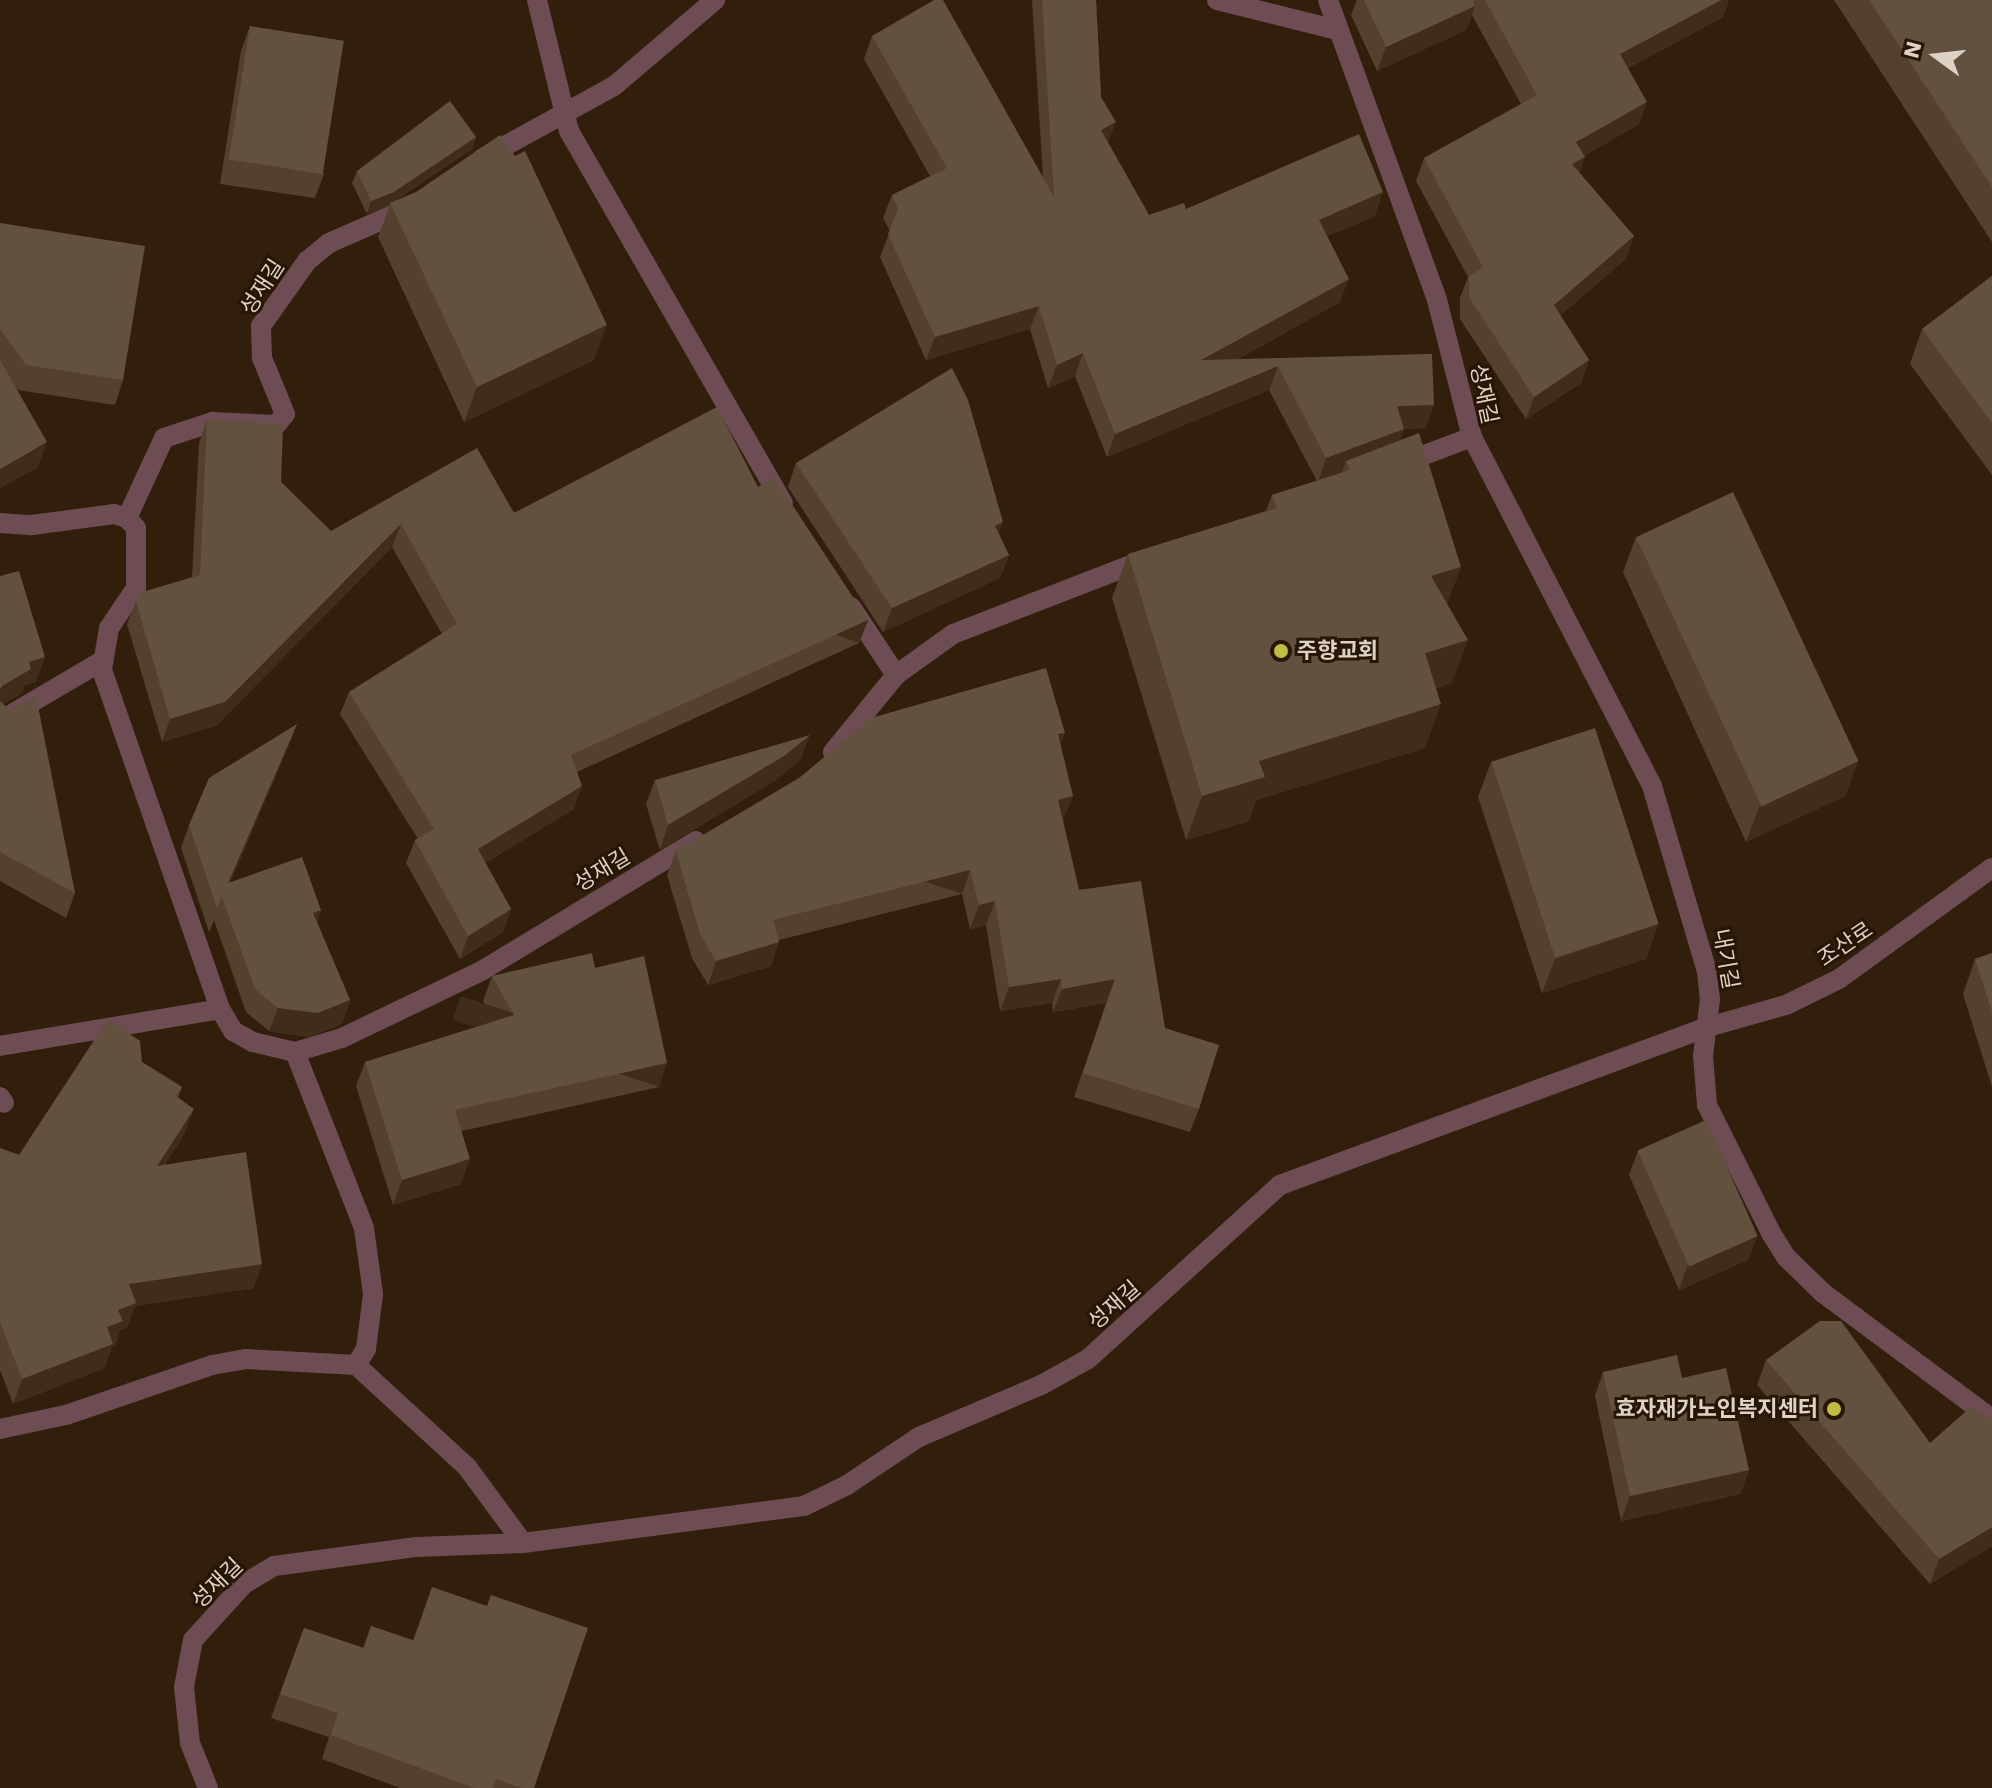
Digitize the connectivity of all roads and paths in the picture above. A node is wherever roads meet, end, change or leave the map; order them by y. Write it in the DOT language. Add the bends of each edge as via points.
graph roads {
  1 [pos="537,0"];
  2 [pos="715,0"];
  3 [pos="1217,0"];
  4 [pos="1328,0"];
  5 [pos="1337,30"];
  6 [pos="565,115"];
  7 [pos="462,172"];
  8 [pos="423,199"];
  9 [pos="1472,437"];
  10 [pos="1383,470"];
  11 [pos="127,518"];
  12 [pos="793,518"];
  13 [pos="0,523"];
  14 [pos="1175,549"];
  15 [pos="836,584"];
  16 [pos="102,661"];
  17 [pos="896,675"];
  18 [pos="0,721"];
  19 [pos="814,768"];
  20 [pos="720,827"];
  21 [pos="1992,868"];
  22 [pos="220,1009"];
  23 [pos="1708,1027"];
  24 [pos="0,1046"];
  25 [pos="295,1052"];
  26 [pos="356,1365"];
  27 [pos="1992,1419"];
  28 [pos="0,1429"];
  29 [pos="523,1543"];
  30 [pos="208,1788"];
  1 -- 6 [label="lane"];
  2 -- 6 [label="lane" via="614,86"];
  3 -- 5 [label="lane"];
  4 -- 5 [label="lane, 성재길"];
  5 -- 9 [label="lane, 성재길" via="1437,300"];
  6 -- 7 [label="lane"];
  6 -- 12 [label="lane" via="750,453"];
  8 -- 11 [label="lane, 성재길" via="329,243 307,261 261,326 262,358 285,414 276,425 212,422 164,438"];
  9 -- 10 [label="lane, 성재길"];
  9 -- 23 [label="lane, 내기길" via="1652,786 1698,933 1709,986"];
  11 -- 13 [label="lane" via="114,514 32,525"];
  11 -- 16 [label="lane" via="136,528 139,572 136,588 109,628"];
  14 -- 17 [label="lane" via="953,634"];
  15 -- 17 [label="lane"];
  16 -- 18 [label="lane"];
  16 -- 22 [label="lane, 성재길"];
  17 -- 19 [label="lane" via="851,735"];
  20 -- 25 [label="lane, 성재길" via="483,970 342,1038"];
  21 -- 23 [label="lane, 조산로" via="1839,979 1786,1005"];
  22 -- 24 [label="lane"];
  22 -- 25 [label="lane, 성재길" via="233,1031 253,1042"];
  23 -- 27 [label="lane, 내기길" via="1703,1056 1707,1105 1786,1257 1823,1293"];
  23 -- 29 [label="lane, 성재길" via="1280,1185 1088,1359 919,1437 804,1506"];
  25 -- 26 [label="lane" via="364,1228 373,1294 366,1349"];
  26 -- 28 [label="lane" via="234,1361 66,1415"];
  26 -- 29 [label="lane" via="467,1467"];
  29 -- 30 [label="lane, 성재길" via="313,1557 274,1566 244,1584 193,1640 184,1687 190,1743"];
}
